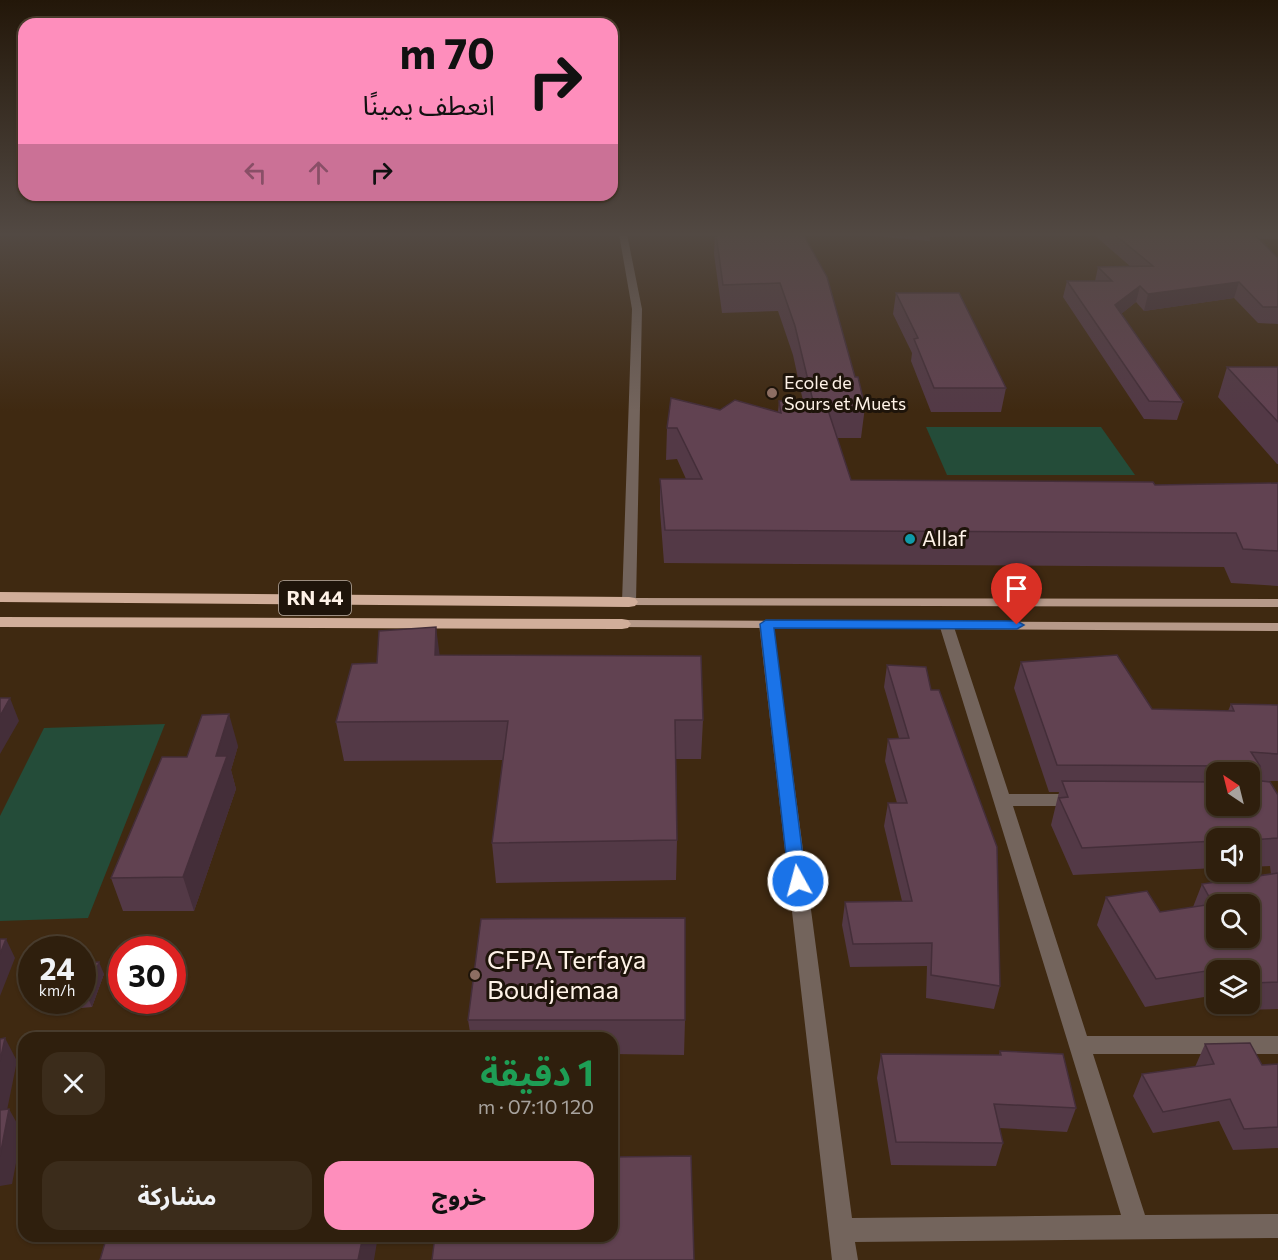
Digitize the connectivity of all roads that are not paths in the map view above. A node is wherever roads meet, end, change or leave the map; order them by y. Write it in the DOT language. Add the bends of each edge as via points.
graph roads {
  1 [pos="634,293"];
  2 [pos="0,597"];
  3 [pos="629,602"];
  4 [pos="1278,603"];
  5 [pos="0,622"];
  6 [pos="622,624"];
  7 [pos="766,624"];
  8 [pos="946,624"];
  9 [pos="1278,627"];
  10 [pos="1002,800"];
  11 [pos="1097,800"];
  12 [pos="1079,1045"];
  13 [pos="1278,1045"];
  14 [pos="1278,1226"];
  15 [pos="1137,1227"];
  16 [pos="840,1230"];
  17 [pos="845,1260"];
  1 -- 3 [label="street" via="637,309"];
  2 -- 3 [label="highway, RN 44"];
  3 -- 4 [label="main road, RN 44"];
  5 -- 6 [label="highway, RN 44"];
  6 -- 7 [label="main road, RN 44"];
  7 -- 8 [label="main road, RN 44"];
  7 -- 16 [label="street"];
  8 -- 9 [label="main road, RN 44"];
  8 -- 10 [label="street"];
  10 -- 11 [label="street"];
  10 -- 12 [label="street"];
  12 -- 13 [label="street"];
  12 -- 15 [label="street"];
  14 -- 15 [label="street"];
  15 -- 16 [label="street"];
  16 -- 17 [label="street"];
}
